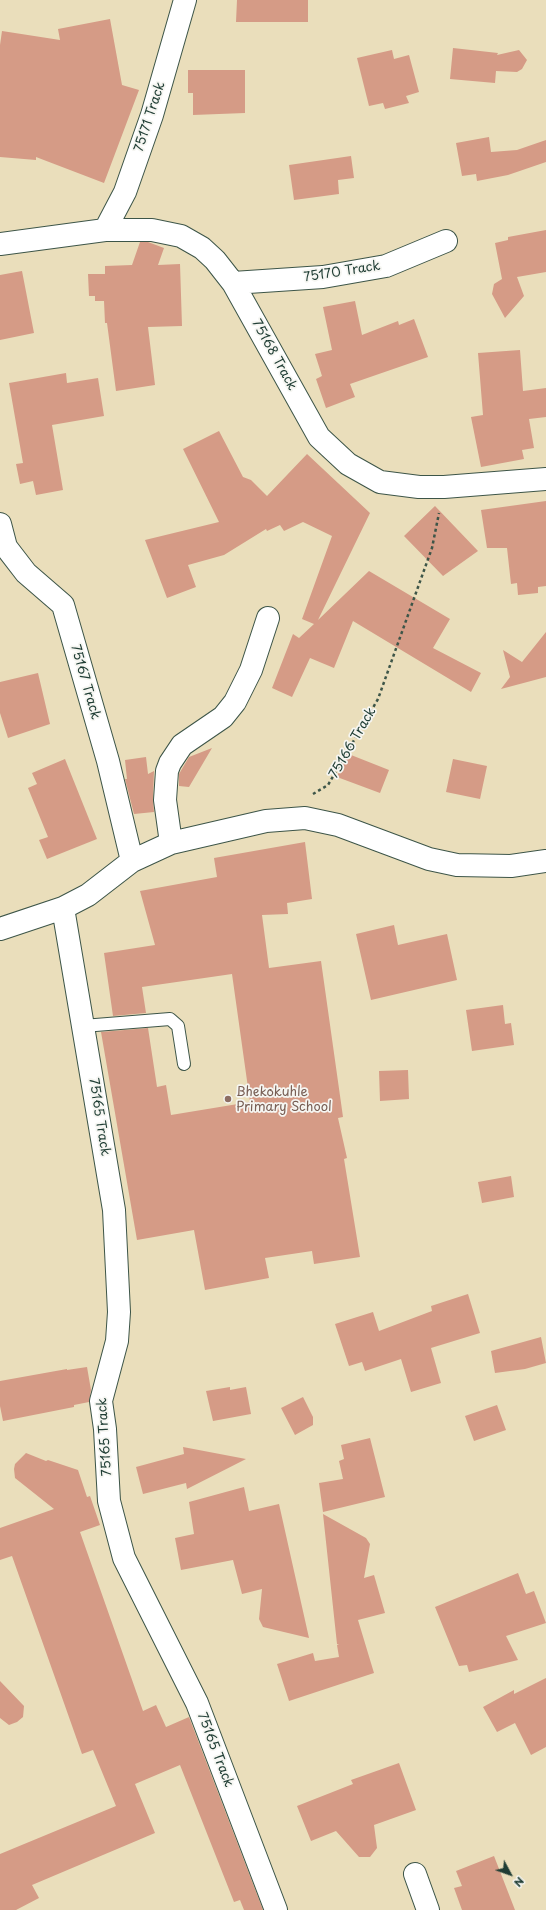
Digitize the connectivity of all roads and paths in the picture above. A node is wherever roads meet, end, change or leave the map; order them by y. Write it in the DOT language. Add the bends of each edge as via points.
graph roads {
  1 [pos="185,0"];
  2 [pos="105,230"];
  3 [pos="446,241"];
  4 [pos="0,244"];
  5 [pos="233,283"];
  6 [pos="546,479"];
  7 [pos="444,487"];
  8 [pos="0,524"];
  9 [pos="268,618"];
  10 [pos="308,797"];
  11 [pos="171,843"];
  12 [pos="132,861"];
  13 [pos="546,862"];
  14 [pos="63,908"];
  15 [pos="0,929"];
  16 [pos="83,1026"];
  17 [pos="184,1064"];
  18 [pos="415,1874"];
  19 [pos="276,1910"];
  20 [pos="428,1910"];
  1 -- 2 [label="street, 75171 Track" via="152,115 125,192"];
  2 -- 4 [label="street, 75168 Track"];
  2 -- 5 [label="street, 75168 Track" via="152,230 181,236 202,248"];
  3 -- 5 [label="street, 75170 Track" via="386,266 323,277"];
  5 -- 7 [label="street, 75168 Track" via="319,437 348,464 380,482"];
  6 -- 7 [label="street, 75168 Track"];
  7 -- 10 [label="path, 75166 Track" via="432,548 378,699 328,785"];
  8 -- 12 [label="street, 75167 Track" via="6,547 26,573 63,605 108,761"];
  9 -- 11 [label="street" via="251,670 235,702 222,717 182,745 170,763 164,800"];
  11 -- 12 [label="street"];
  11 -- 13 [label="street" via="266,821 305,818 331,823 429,859 457,865 510,866"];
  12 -- 14 [label="street" via="88,895"];
  14 -- 15 [label="street"];
  14 -- 16 [label="street, 75165 Track"];
  16 -- 17 [label="lane" via="170,1019 178,1026"];
  16 -- 19 [label="street, 75165 Track" via="114,1210 119,1312 117,1341 101,1401 109,1501 124,1558 197,1703"];
  18 -- 20 [label="street"];
}
